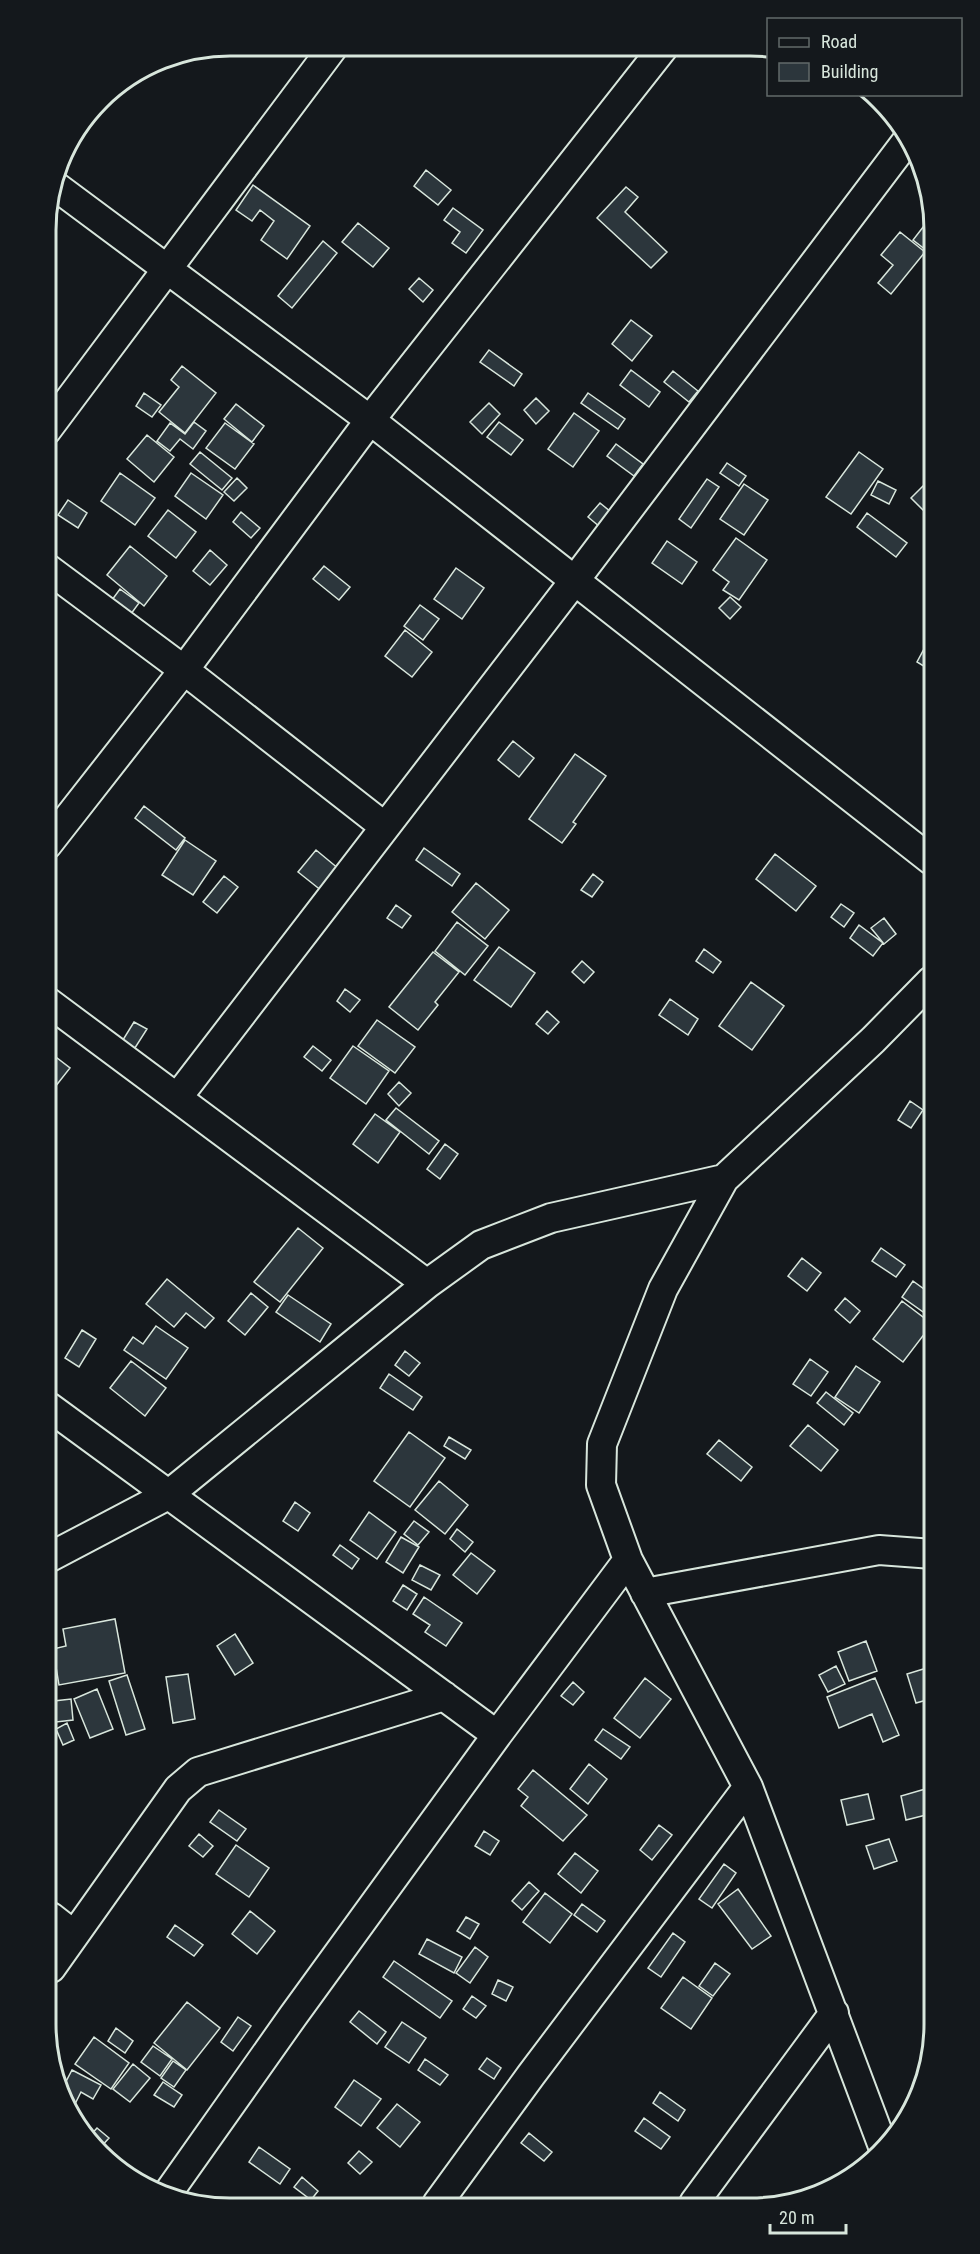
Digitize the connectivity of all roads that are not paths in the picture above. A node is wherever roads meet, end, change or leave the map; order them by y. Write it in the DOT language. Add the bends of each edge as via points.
graph roads {
  1 [pos="657,55"];
  2 [pos="320,56"];
  3 [pos="903,146"];
  4 [pos="60,189"];
  5 [pos="167,269"];
  6 [pos="56,418"];
  7 [pos="370,420"];
  8 [pos="56,575"];
  9 [pos="575,580"];
  10 [pos="184,670"];
  11 [pos="385,827"];
  12 [pos="56,834"];
  13 [pos="924,854"];
  14 [pos="924,988"];
  15 [pos="56,1008"];
  16 [pos="177,1098"];
  17 [pos="724,1179"];
  18 [pos="427,1284"];
  19 [pos="56,1412"];
  20 [pos="168,1495"];
  21 [pos="924,1553"];
  22 [pos="56,1554"];
  23 [pos="628,1560"];
  24 [pos="645,1593"];
  25 [pos="444,1696"];
  26 [pos="497,1735"];
  27 [pos="748,1786"];
  28 [pos="56,1921"];
  29 [pos="74,1935"];
  30 [pos="56,1961"];
  31 [pos="834,2013"];
  32 [pos="881,2140"];
  33 [pos="171,2188"];
  34 [pos="441,2199"];
  35 [pos="697,2199"];
  1 -- 7 [label="street"];
  2 -- 5 [label="street"];
  3 -- 9 [label="street"];
  4 -- 5 [label="street"];
  5 -- 6 [label="street"];
  5 -- 7 [label="street"];
  7 -- 9 [label="street"];
  7 -- 10 [label="street"];
  8 -- 10 [label="street"];
  9 -- 11 [label="street"];
  9 -- 13 [label="street"];
  10 -- 11 [label="street"];
  10 -- 12 [label="street"];
  11 -- 16 [label="street"];
  14 -- 17 [label="street"];
  15 -- 16 [label="street"];
  16 -- 18 [label="street"];
  17 -- 18 [label="street" via="551,1218 481,1245"];
  17 -- 23 [label="street" via="663,1289 602,1444 601,1485"];
  18 -- 20 [label="street"];
  19 -- 20 [label="street"];
  20 -- 22 [label="street"];
  20 -- 25 [label="street"];
  21 -- 24 [label="street" via="879,1550"];
  23 -- 24 [label="street"];
  23 -- 26 [label="street"];
  24 -- 27 [label="street"];
  25 -- 26 [label="street"];
  25 -- 29 [label="street" via="198,1772 178,1789"];
  26 -- 33 [label="street"];
  27 -- 31 [label="street"];
  27 -- 34 [label="street"];
  28 -- 29 [label="street"];
  29 -- 30 [label="street"];
  31 -- 32 [label="street"];
  31 -- 35 [label="street"];
}
